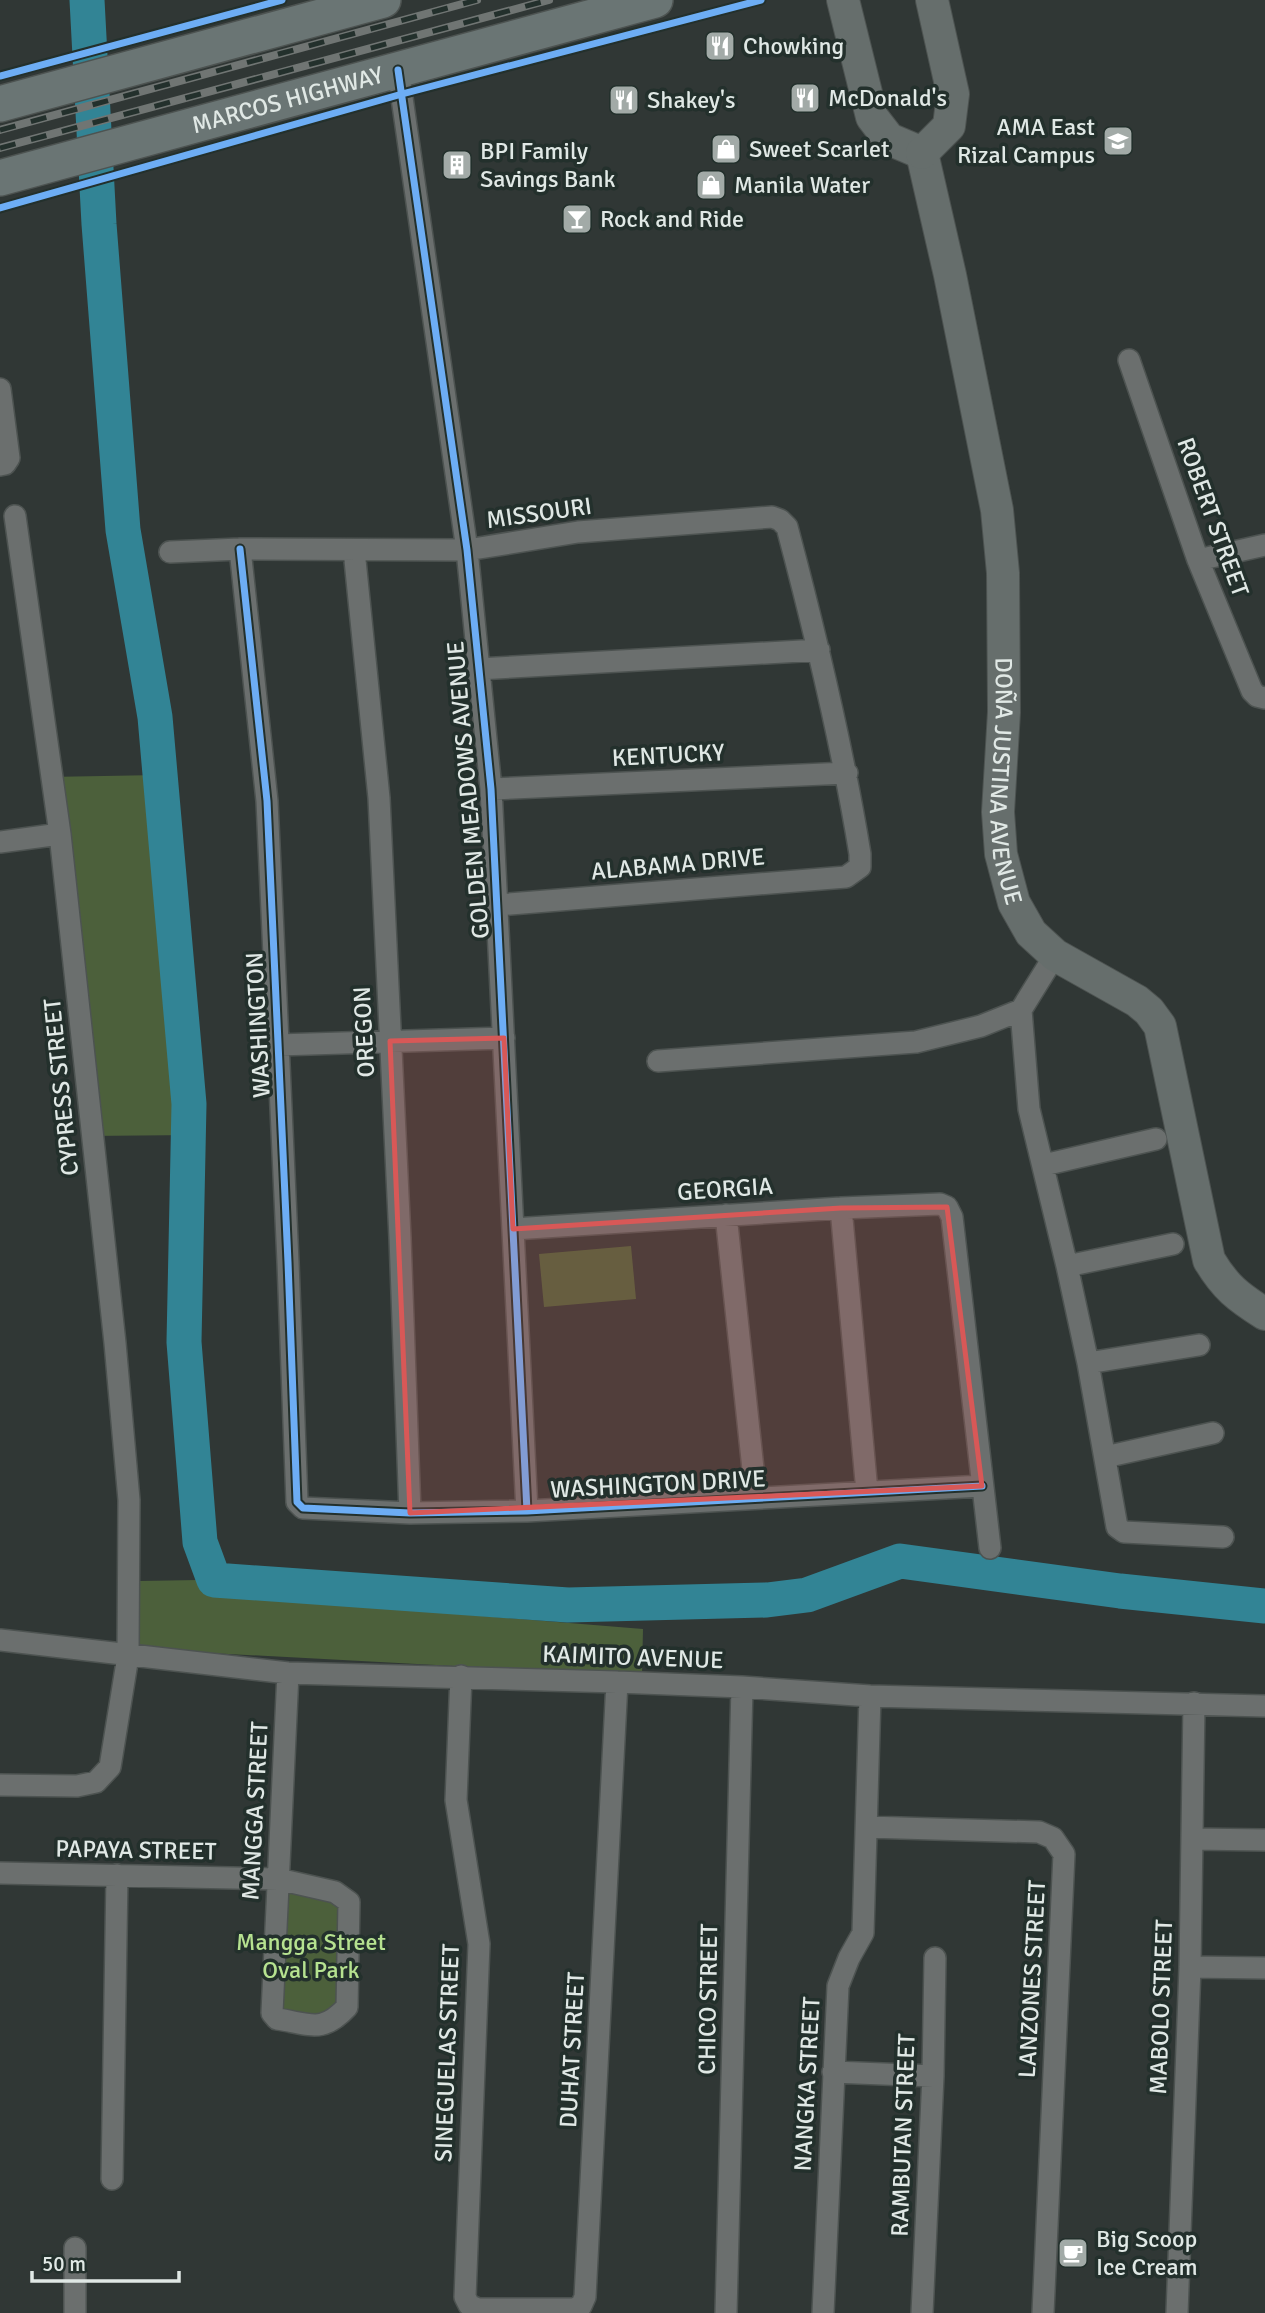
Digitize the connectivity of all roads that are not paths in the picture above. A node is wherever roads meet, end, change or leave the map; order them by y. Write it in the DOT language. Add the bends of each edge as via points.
graph roads {
  1 [pos="383,0"];
  2 [pos="655,0"];
  3 [pos="843,0"];
  4 [pos="932,0"];
  5 [pos="398,70"];
  6 [pos="0,104"];
  7 [pos="922,153"];
  8 [pos="0,178"];
  9 [pos="1129,360"];
  10 [pos="0,389"];
  11 [pos="0,465"];
  12 [pos="15,516"];
  13 [pos="1265,545"];
  14 [pos="240,549"];
  15 [pos="354,550"];
  16 [pos="467,550"];
  17 [pos="170,552"];
  18 [pos="1198,560"];
  19 [pos="820,650"];
  20 [pos="478,669"];
  21 [pos="1258,694"];
  22 [pos="847,773"];
  23 [pos="491,789"];
  24 [pos="60,834"];
  25 [pos="0,842"];
  26 [pos="498,905"];
  27 [pos="1055,955"];
  28 [pos="1021,1010"];
  29 [pos="504,1038"];
  30 [pos="390,1041"];
  31 [pos="278,1045"];
  32 [pos="658,1061"];
  33 [pos="1156,1139"];
  34 [pos="1044,1165"];
  35 [pos="841,1208"];
  36 [pos="726,1215"];
  37 [pos="513,1229"];
  38 [pos="1173,1244"];
  39 [pos="1067,1266"];
  40 [pos="1265,1314"];
  41 [pos="1199,1345"];
  42 [pos="1088,1363"];
  43 [pos="1213,1433"];
  44 [pos="1105,1457"];
  45 [pos="982,1486"];
  46 [pos="867,1492"];
  47 [pos="756,1497"];
  48 [pos="297,1502"];
  49 [pos="527,1511"];
  50 [pos="410,1513"];
  51 [pos="1223,1537"];
  52 [pos="990,1548"];
  53 [pos="0,1640"];
  54 [pos="128,1656"];
  55 [pos="288,1673"];
  56 [pos="461,1676"];
  57 [pos="617,1682"];
  58 [pos="742,1687"];
  59 [pos="870,1696"];
  60 [pos="1194,1703"];
  61 [pos="1265,1706"];
  62 [pos="0,1785"];
  63 [pos="867,1827"];
  64 [pos="1192,1839"];
  65 [pos="1265,1840"];
  66 [pos="0,1873"];
  67 [pos="117,1875"];
  68 [pos="278,1879"];
  69 [pos="349,1902"];
  70 [pos="934,1958"];
  71 [pos="1190,1967"];
  72 [pos="1265,1968"];
  73 [pos="833,2072"];
  74 [pos="933,2076"];
  75 [pos="112,2179"];
  76 [pos="75,2248"];
  77 [pos="469,2305"];
  78 [pos="75,2313"];
  79 [pos="726,2313"];
  80 [pos="823,2313"];
  81 [pos="922,2313"];
  82 [pos="1043,2313"];
  83 [pos="1177,2313"];
  1 -- 6 [label="main road"];
  2 -- 5 [label="main road, MARCOS HIGHWAY"];
  3 -- 7 [label="street" via="872,117 889,138"];
  4 -- 7 [label="street" via="954,94 949,126"];
  5 -- 8 [label="main road, MARCOS HIGHWAY"];
  5 -- 16 [label="street, GOLDEN MEADOWS AVENUE"];
  7 -- 27 [label="street, DOÑA JUSTINA AVENUE" via="997,510 1003,573 1001,854 1014,903 1031,933"];
  9 -- 18 [label="street, ROBERT STREET"];
  10 -- 11 [label="street" via="9,458"];
  12 -- 24 [label="street, CYPRESS STREET"];
  13 -- 18 [label="street"];
  14 -- 15 [label="street, MISSOURI"];
  14 -- 17 [label="street, MISSOURI"];
  14 -- 31 [label="street, WASHINGTON" via="267,801"];
  15 -- 16 [label="street, MISSOURI"];
  15 -- 30 [label="street, OREGON" via="379,798"];
  16 -- 19 [label="street, MISSOURI" via="578,532 772,517 787,527"];
  16 -- 20 [label="street, GOLDEN MEADOWS AVENUE"];
  18 -- 21 [label="street, ROBERT STREET"];
  19 -- 20 [label="street"];
  19 -- 22 [label="street"];
  20 -- 23 [label="street, GOLDEN MEADOWS AVENUE"];
  22 -- 23 [label="street, KENTUCKY"];
  22 -- 26 [label="street, ALABAMA DRIVE" via="860,867 846,877"];
  23 -- 26 [label="street, GOLDEN MEADOWS AVENUE"];
  24 -- 25 [label="street"];
  24 -- 54 [label="street, CYPRESS STREET" via="129,1500"];
  26 -- 29 [label="street, GOLDEN MEADOWS AVENUE"];
  27 -- 28 [label="street"];
  27 -- 40 [label="street, DOÑA JUSTINA AVENUE" via="1138,1001 1160,1026 1209,1260 1237,1297"];
  28 -- 32 [label="street" via="981,1027 916,1042"];
  28 -- 34 [label="street" via="1029,1109"];
  29 -- 30 [label="street"];
  29 -- 37 [label="street, GOLDEN MEADOWS AVENUE"];
  30 -- 31 [label="street"];
  30 -- 50 [label="street, OREGON"];
  31 -- 48 [label="street, WASHINGTON"];
  33 -- 34 [label="street"];
  34 -- 39 [label="street"];
  35 -- 36 [label="street, GEORGIA"];
  35 -- 45 [label="street, GEORGIA" via="940,1204 952,1217"];
  35 -- 46 [label="street"];
  36 -- 37 [label="street, GEORGIA"];
  36 -- 47 [label="street"];
  37 -- 49 [label="street, GOLDEN MEADOWS AVENUE"];
  38 -- 39 [label="street"];
  39 -- 42 [label="street"];
  41 -- 42 [label="street"];
  42 -- 44 [label="street"];
  43 -- 44 [label="street"];
  44 -- 51 [label="street" via="1119,1530"];
  45 -- 46 [label="street, WASHINGTON DRIVE"];
  45 -- 52 [label="street"];
  46 -- 47 [label="street, WASHINGTON DRIVE"];
  47 -- 49 [label="street, WASHINGTON DRIVE"];
  48 -- 50 [label="street, WASHINGTON DRIVE" via="303,1508"];
  49 -- 50 [label="street, WASHINGTON DRIVE"];
  53 -- 54 [label="street, KAIMITO AVENUE"];
  54 -- 55 [label="street, KAIMITO AVENUE"];
  54 -- 62 [label="street, CYPRESS STREET" via="110,1767 96,1782"];
  55 -- 56 [label="street, KAIMITO AVENUE"];
  55 -- 68 [label="street, MANGGA STREET"];
  56 -- 57 [label="street, KAIMITO AVENUE"];
  56 -- 77 [label="street, SINEGUELAS STREET" via="456,1800 479,1944 465,2297"];
  57 -- 58 [label="street, KAIMITO AVENUE"];
  57 -- 77 [label="street, DUHAT STREET" via="585,2297 574,2309 478,2309"];
  58 -- 59 [label="street, KAIMITO AVENUE"];
  58 -- 79 [label="street, CHICO STREET"];
  59 -- 60 [label="street, KAIMITO AVENUE"];
  59 -- 63 [label="street, NANGKA STREET"];
  60 -- 61 [label="street, KAIMITO AVENUE"];
  60 -- 64 [label="street, MABOLO STREET"];
  63 -- 73 [label="street, NANGKA STREET" via="863,1933 838,1986"];
  63 -- 82 [label="street, LANZONES STREET" via="1039,1832 1054,1838 1063,1854"];
  64 -- 65 [label="street"];
  64 -- 71 [label="street, MABOLO STREET"];
  66 -- 67 [label="street, PAPAYA STREET"];
  67 -- 68 [label="street, PAPAYA STREET"];
  67 -- 75 [label="street"];
  68 -- 69 [label="street, PAPAYA STREET" via="335,1892"];
  68 -- 69 [label="street, MANGGA STREET" via="272,2012 277,2020 321,2026 334,2021 347,2007"];
  70 -- 74 [label="street, RAMBUTAN STREET"];
  71 -- 72 [label="street"];
  71 -- 83 [label="street, MABOLO STREET"];
  73 -- 74 [label="street"];
  73 -- 80 [label="street, NANGKA STREET"];
  74 -- 81 [label="street, RAMBUTAN STREET"];
  76 -- 78 [label="street"];
}
